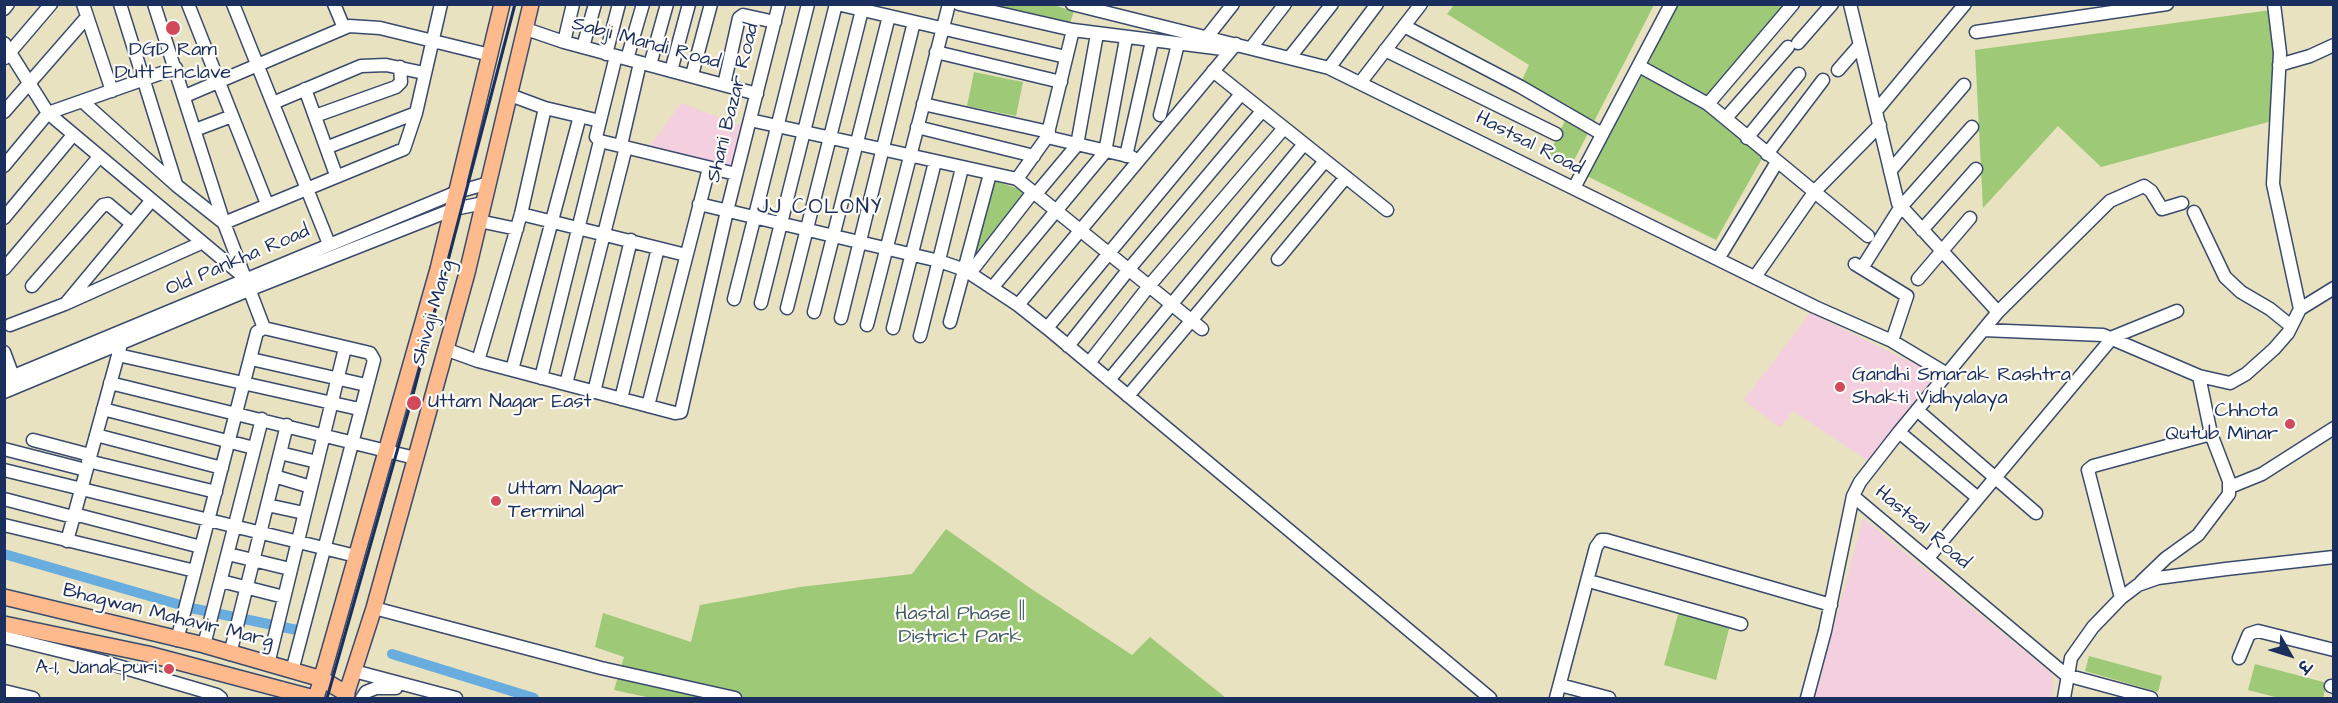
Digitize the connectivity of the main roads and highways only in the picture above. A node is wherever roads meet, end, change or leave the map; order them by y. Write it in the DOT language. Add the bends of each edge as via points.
graph roads {
  1 [pos="502,4"];
  2 [pos="531,4"];
  3 [pos="4,597"];
  4 [pos="4,624"];
  5 [pos="321,679"];
  6 [pos="257,683"];
  7 [pos="346,697"];
  8 [pos="271,699"];
  9 [pos="316,699"];
  1 -- 5 [label="main road, Shivaji Marg" via="454,209"];
  2 -- 7 [label="main road, Shivaji Marg" via="446,349"];
  3 -- 5 [label="main road, Bhagwan Mahavir Marg" via="204,645"];
  4 -- 6 [label="main road, Bhagwan Mahavir Marg" via="148,654"];
  5 -- 7 [label="main road, Bhagwan Mahavir Marg"];
  5 -- 9 [label="main road, Shivaji Marg"];
  6 -- 8 [label="main road"];
  6 -- 9 [label="main road, Bhagwan Mahavir Marg"];
  7 -- 9 [label="main road"];
}
